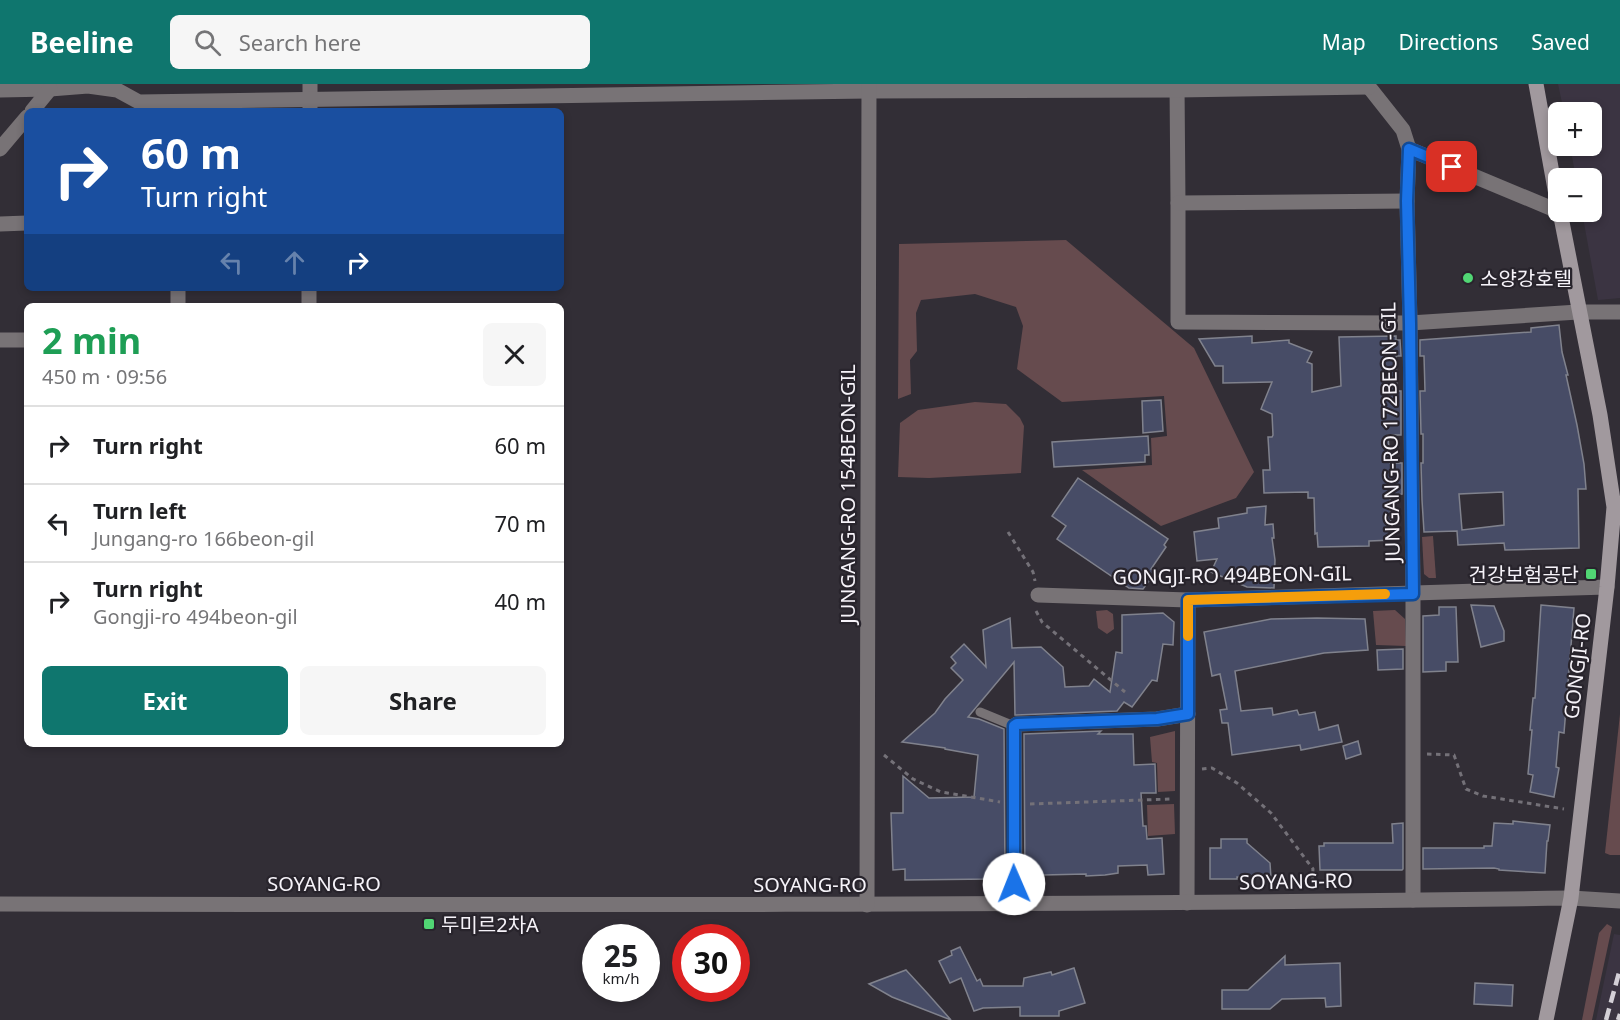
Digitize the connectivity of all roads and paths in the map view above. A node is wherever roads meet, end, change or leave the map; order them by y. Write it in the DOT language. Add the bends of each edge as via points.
graph roads {
  1 [pos="310,84"];
  2 [pos="1536,84"];
  3 [pos="88,85"];
  4 [pos="1369,85"];
  5 [pos="1177,87"];
  6 [pos="869,88"];
  7 [pos="50,89"];
  8 [pos="739,89"];
  9 [pos="0,90"];
  10 [pos="142,106"];
  11 [pos="310,106"];
  12 [pos="34,108"];
  13 [pos="24,121"];
  14 [pos="0,149"];
  15 [pos="1409,149"];
  16 [pos="1551,168"];
  17 [pos="1407,201"];
  18 [pos="1178,203"];
  19 [pos="1548,207"];
  20 [pos="1562,222"];
  21 [pos="24,223"];
  22 [pos="0,224"];
  23 [pos="1578,312"];
  24 [pos="1620,312"];
  25 [pos="1410,323"];
  26 [pos="0,340"];
  27 [pos="24,340"];
  28 [pos="1008,532"];
  29 [pos="1607,587"];
  30 [pos="1413,594"];
  31 [pos="1038,596"];
  32 [pos="1188,600"];
  33 [pos="1125,692"];
  34 [pos="980,712"];
  35 [pos="1188,714"];
  36 [pos="1014,726"];
  37 [pos="1413,754"];
  38 [pos="1188,770"];
  39 [pos="1581,812"];
  40 [pos="1571,898"];
  41 [pos="1413,900"];
  42 [pos="1620,901"];
  43 [pos="1311,902"];
  44 [pos="1187,903"];
  45 [pos="0,904"];
  46 [pos="1015,904"];
  47 [pos="867,905"];
  48 [pos="1546,1020"];
  1 -- 11 [label="street"];
  2 -- 16 [label="street"];
  3 -- 7 [label="street"];
  3 -- 10 [label="street" via="117,90"];
  4 -- 5 [label="street"];
  4 -- 15 [label="street, JUNGANG-RO 172BEON-GIL" via="1402,130"];
  5 -- 6 [label="street"];
  5 -- 18 [label="street"];
  6 -- 8 [label="street"];
  6 -- 47 [label="street, JUNGANG-RO 154BEON-GIL"];
  7 -- 9 [label="street"];
  7 -- 12 [label="street"];
  8 -- 11 [label="street"];
  10 -- 11 [label="street"];
  13 -- 14 [label="street"];
  15 -- 17 [label="street, JUNGANG-RO 172BEON-GIL"];
  15 -- 19 [label="street"];
  17 -- 18 [label="street"];
  17 -- 25 [label="street, JUNGANG-RO 172BEON-GIL"];
  18 -- 25 [label="street" via="1178,322"];
  20 -- 23 [label="street, GONGJI-RO"];
  21 -- 22 [label="street"];
  23 -- 24 [label="street"];
  23 -- 25 [label="street"];
  23 -- 29 [label="street, GONGJI-RO" via="1614,507"];
  25 -- 30 [label="street, JUNGANG-RO 172BEON-GIL"];
  26 -- 27 [label="street"];
  28 -- 31 [label="path" via="1033,572"];
  29 -- 30 [label="street, GONGJI-RO 494BEON-GIL"];
  29 -- 39 [label="street, GONGJI-RO"];
  30 -- 32 [label="street, GONGJI-RO 494BEON-GIL"];
  30 -- 37 [label="street, JUNGANG-RO 172BEON-GIL"];
  31 -- 32 [label="street, GONGJI-RO 494BEON-GIL"];
  31 -- 33 [label="path" via="1034,609 1042,622"];
  32 -- 35 [label="street"];
  34 -- 36 [label="lane"];
  35 -- 36 [label="street"];
  35 -- 38 [label="street"];
  36 -- 46 [label="street"];
  37 -- 39 [label="path" via="1454,755 1466,789 1483,796"];
  37 -- 41 [label="street, JUNGANG-RO 172BEON-GIL"];
  38 -- 43 [label="path" via="1212,768 1237,783 1271,813 1313,869"];
  38 -- 44 [label="street"];
  39 -- 40 [label="street, GONGJI-RO"];
  40 -- 41 [label="street, SOYANG-RO"];
  40 -- 42 [label="street, SOYANG-RO"];
  40 -- 48 [label="street, GONGJI-RO"];
  41 -- 43 [label="street, SOYANG-RO"];
  43 -- 44 [label="street, SOYANG-RO"];
  44 -- 46 [label="street, SOYANG-RO"];
  45 -- 47 [label="street, SOYANG-RO"];
  46 -- 47 [label="street, SOYANG-RO"];
}
